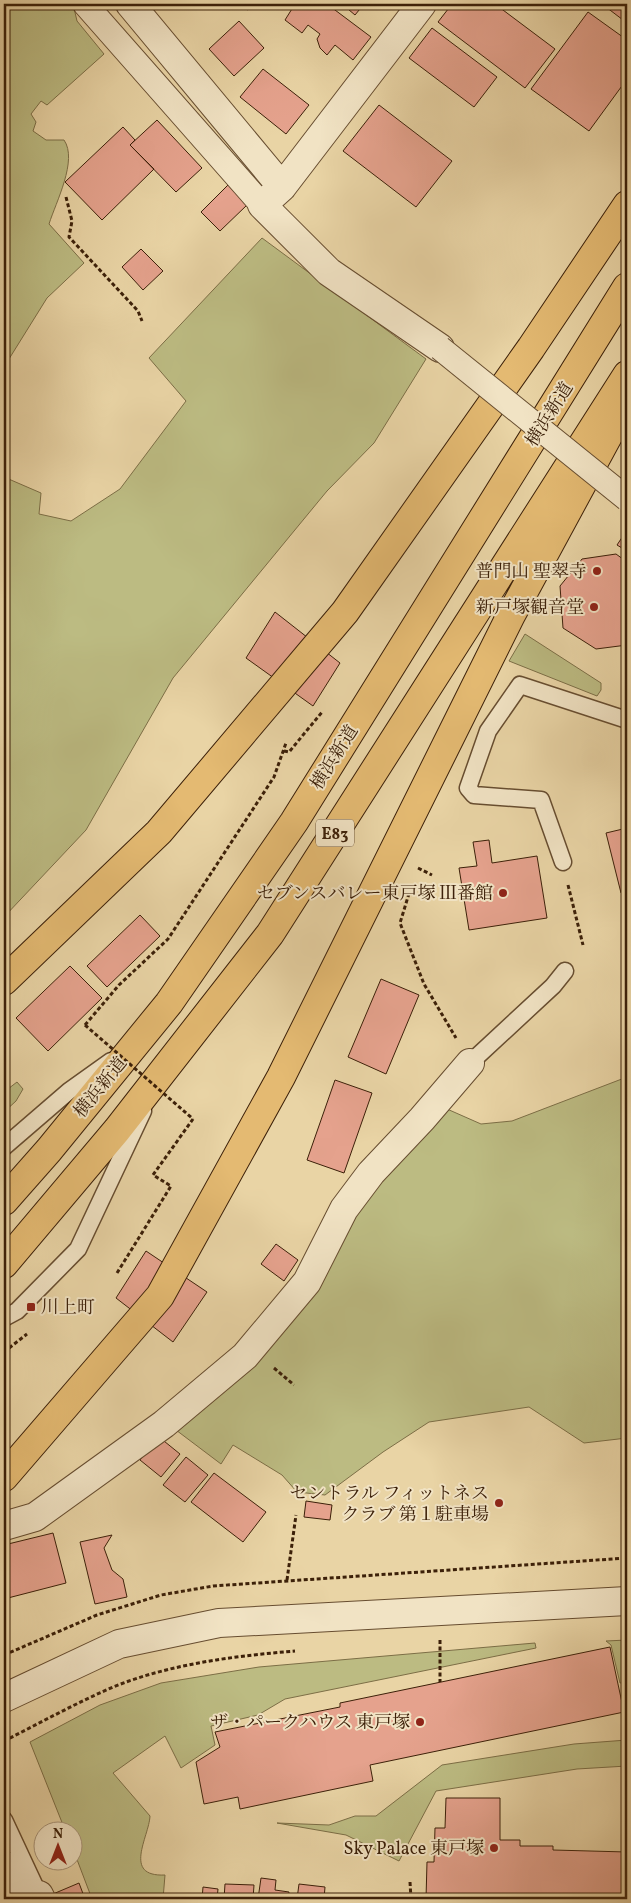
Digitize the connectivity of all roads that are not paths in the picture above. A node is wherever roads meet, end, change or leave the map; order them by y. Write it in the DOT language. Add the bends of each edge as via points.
graph roads {
  1 [pos="130,4"];
  2 [pos="422,4"];
  3 [pos="94,8"];
  4 [pos="282,187"];
  5 [pos="262,205"];
  6 [pos="627,205"];
  7 [pos="627,287"];
  8 [pos="440,348"];
  9 [pos="627,375"];
  10 [pos="627,401"];
  11 [pos="627,499"];
  12 [pos="627,720"];
  13 [pos="563,862"];
  14 [pos="566,971"];
  15 [pos="4,981"];
  16 [pos="136,1044"];
  17 [pos="470,1063"];
  18 [pos="157,1079"];
  19 [pos="4,1147"];
  20 [pos="4,1200"];
  21 [pos="4,1264"];
  22 [pos="4,1318"];
  23 [pos="6,1476"];
  24 [pos="4,1526"];
  25 [pos="627,1600"];
  26 [pos="4,1698"];
  27 [pos="4,1820"];
  28 [pos="4,1865"];
  29 [pos="33,1898"];
  1 -- 4 [label="street"];
  2 -- 4 [label="street"];
  3 -- 5 [label="street"];
  4 -- 5 [label="street"];
  5 -- 8 [label="street" via="329,272"];
  6 -- 15 [label="highway" via="531,348 345,612 159,832"];
  7 -- 16 [label="highway, 横浜新道 / E83" via="294,822"];
  8 -- 11 [label="street, bridge"];
  9 -- 18 [label="highway, E83" via="270,934"];
  10 -- 23 [label="highway" via="511,615 282,1077 160,1296"];
  12 -- 13 [label="lane" via="520,685 488,731 468,788 474,794 541,800"];
  14 -- 17 [label="lane"];
  16 -- 19 [label="lane" via="69,1091"];
  16 -- 20 [label="highway, 横浜新道 / E83"];
  17 -- 24 [label="street" via="371,1173 344,1209 307,1282 245,1356 164,1424 35,1517"];
  18 -- 21 [label="highway, E83"];
  18 -- 22 [label="lane" via="78,1249 17,1311"];
  25 -- 26 [label="street" via="219,1623 119,1644"];
  27 -- 29 [label="lane"];
  28 -- 29 [label="street"];
}
